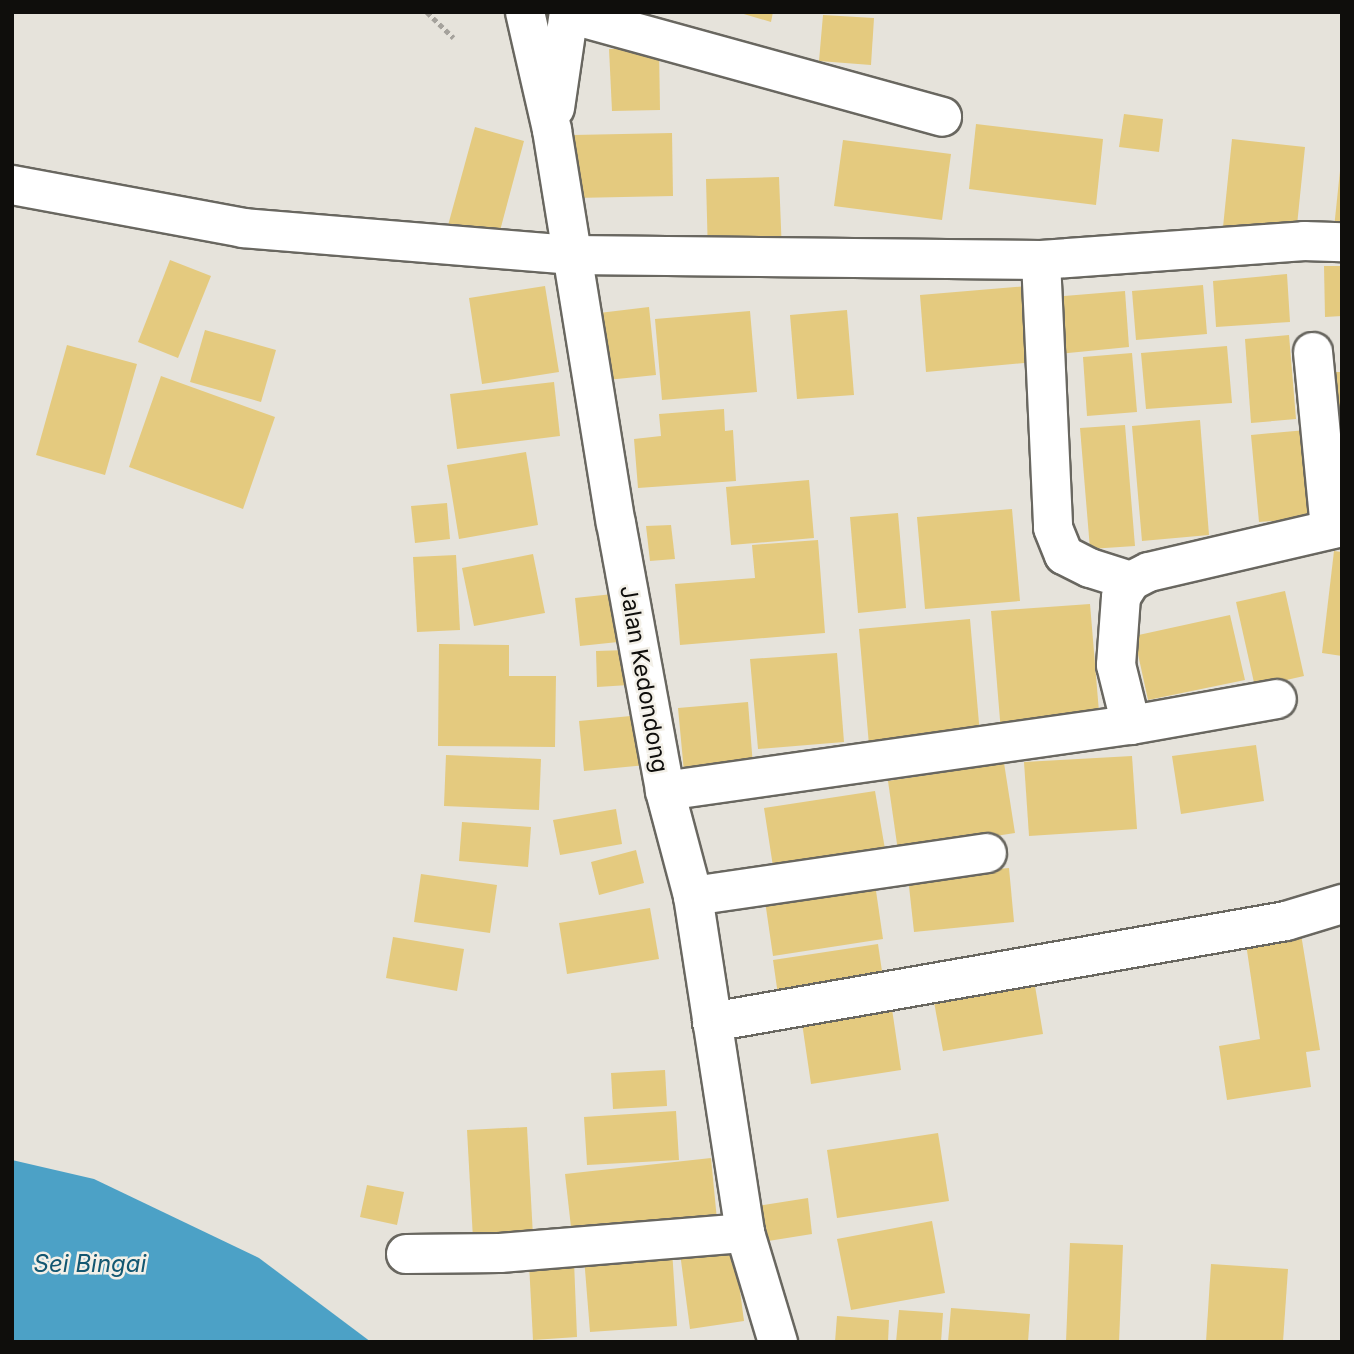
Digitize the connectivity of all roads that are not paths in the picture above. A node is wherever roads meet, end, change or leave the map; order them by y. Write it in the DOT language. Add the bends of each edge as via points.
graph roads {
  1 [pos="525,12"];
  2 [pos="569,13"];
  3 [pos="942,117"];
  4 [pos="552,130"];
  5 [pos="12,185"];
  6 [pos="1342,242"];
  7 [pos="573,255"];
  8 [pos="1041,260"];
  9 [pos="1313,352"];
  10 [pos="1336,528"];
  11 [pos="1131,581"];
  12 [pos="1277,699"];
  13 [pos="1131,725"];
  14 [pos="665,791"];
  15 [pos="987,853"];
  16 [pos="693,896"];
  17 [pos="1342,904"];
  18 [pos="712,1022"];
  19 [pos="746,1233"];
  20 [pos="406,1254"];
  21 [pos="778,1342"];
  1 -- 4 [label="street, Jalan Kedondong"];
  2 -- 3 [label="street"];
  2 -- 4 [label="street"];
  4 -- 7 [label="street, Jalan Kedondong"];
  5 -- 7 [label="street" via="243,228"];
  6 -- 8 [label="street"];
  7 -- 8 [label="street"];
  7 -- 14 [label="street, Jalan Kedondong"];
  8 -- 11 [label="street" via="1053,527 1064,555"];
  9 -- 10 [label="street"];
  10 -- 11 [label="street" via="1149,572"];
  11 -- 13 [label="street" via="1121,597 1115,665"];
  12 -- 13 [label="street"];
  13 -- 14 [label="street"];
  14 -- 16 [label="street, Jalan Kedondong"];
  15 -- 16 [label="street"];
  16 -- 18 [label="street, Jalan Kedondong"];
  17 -- 18 [label="street" via="1286,921"];
  18 -- 19 [label="street, Jalan Kedondong"];
  19 -- 20 [label="street" via="500,1253"];
  19 -- 21 [label="street, Jalan Kedondong"];
}
